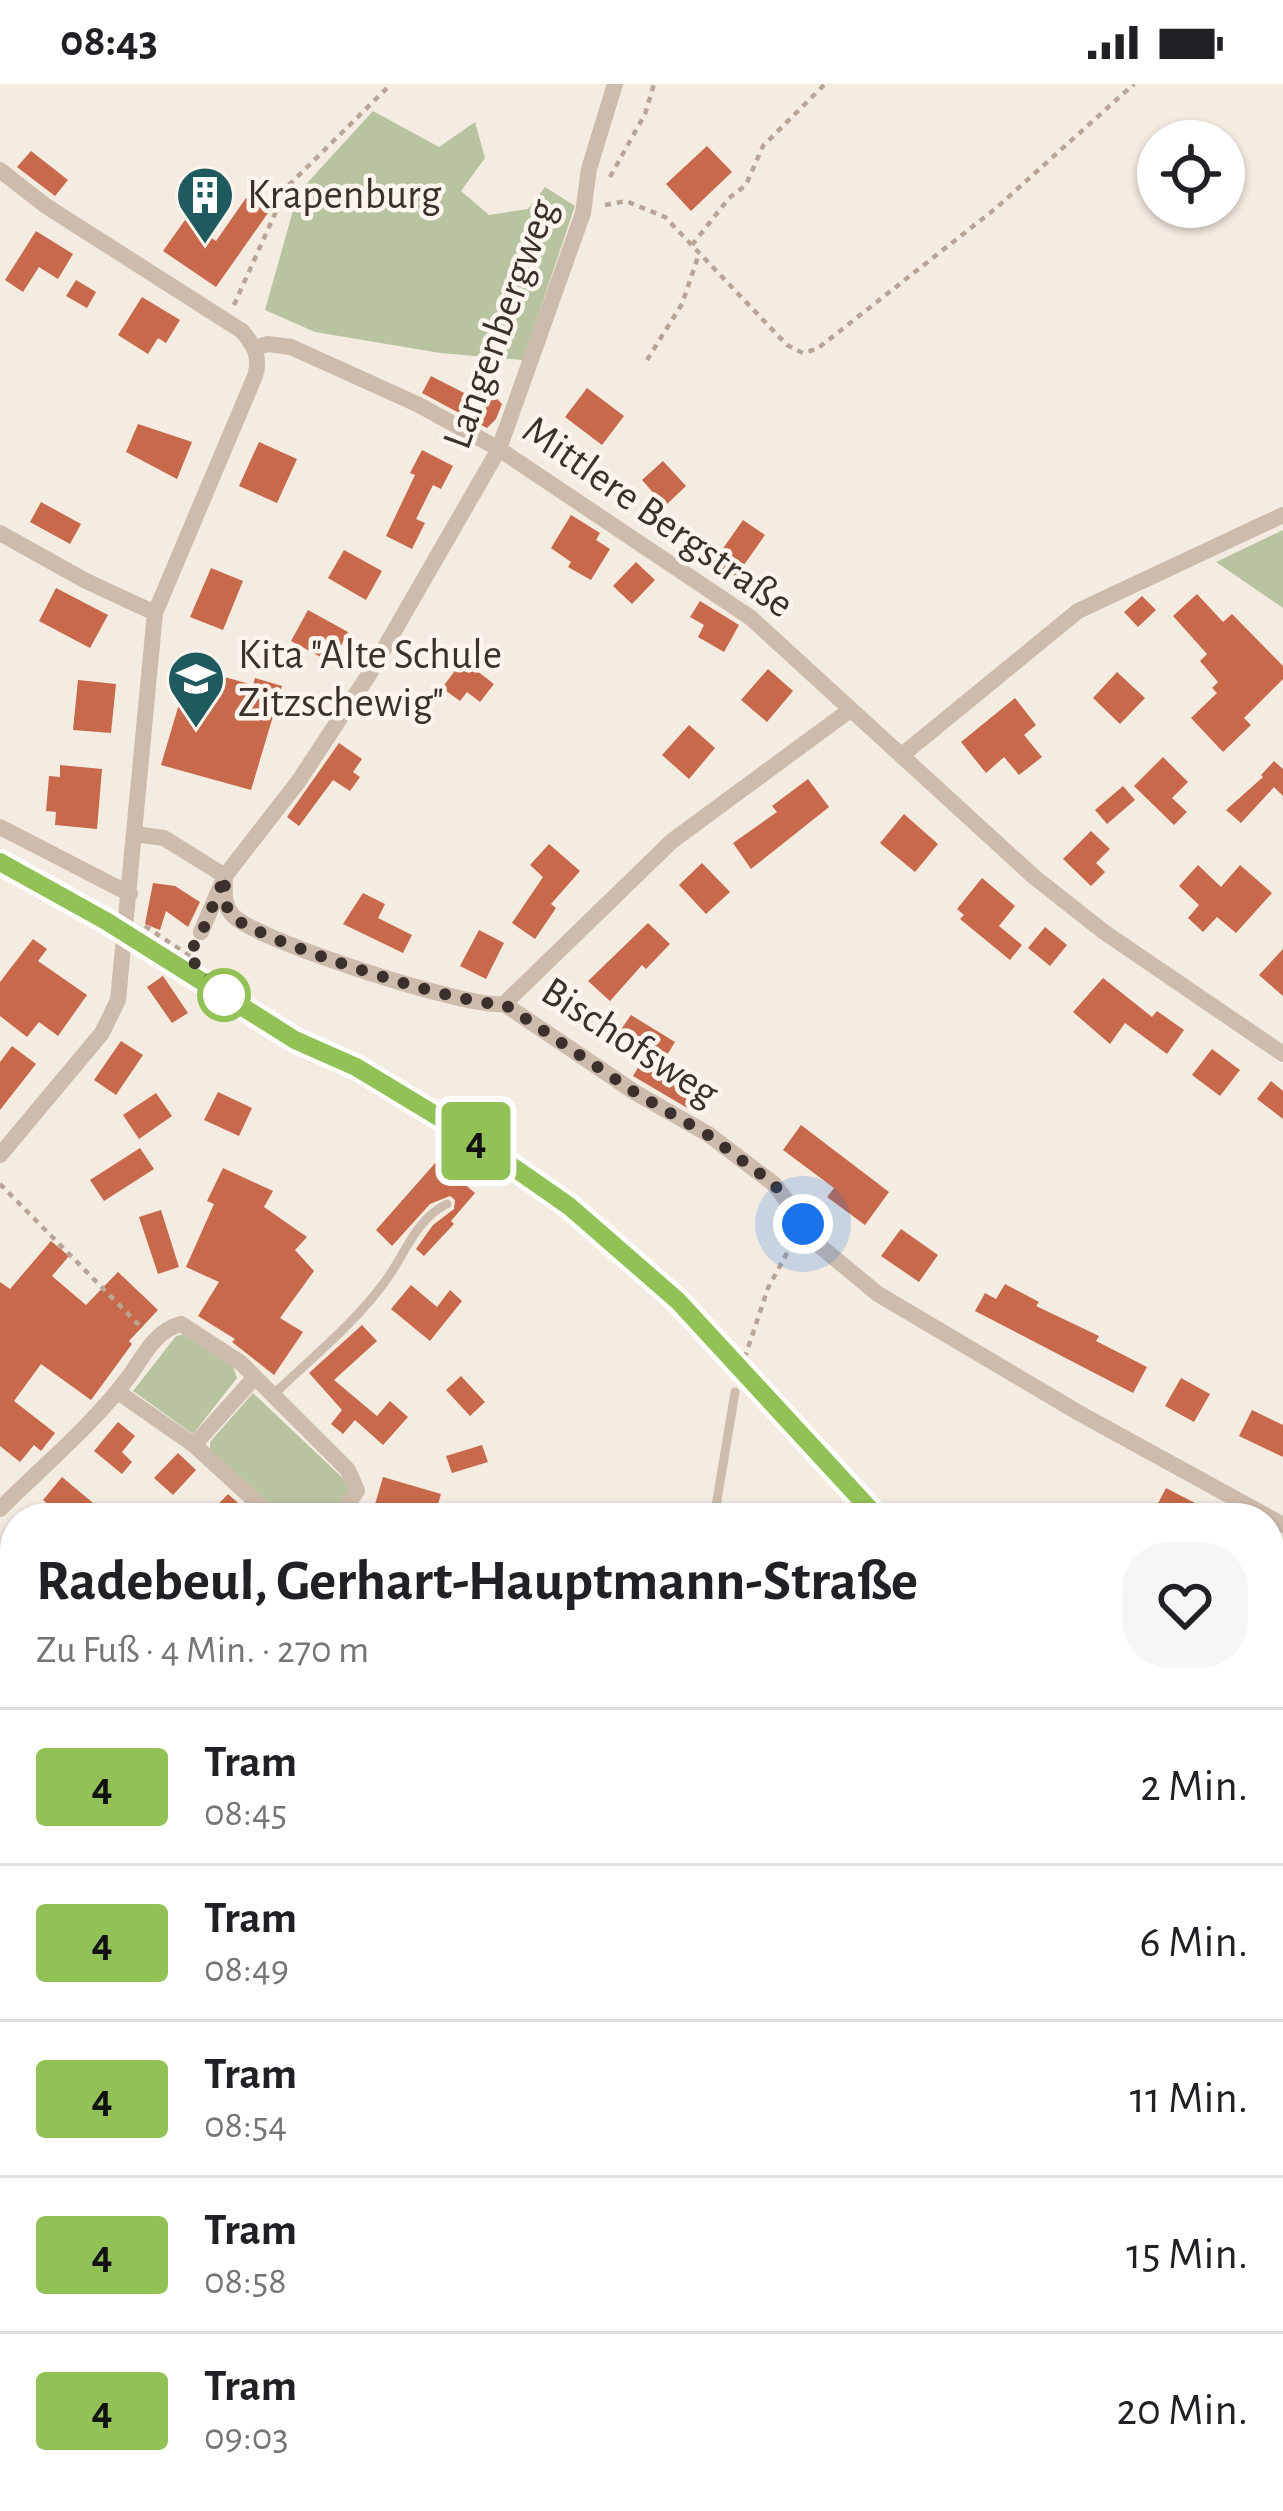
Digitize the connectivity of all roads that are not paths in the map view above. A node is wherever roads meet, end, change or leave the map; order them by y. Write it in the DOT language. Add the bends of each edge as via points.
graph roads {
  1 [pos="615,84"];
  2 [pos="0,170"];
  3 [pos="255,348"];
  4 [pos="499,449"];
  5 [pos="1283,514"];
  6 [pos="0,533"];
  7 [pos="155,613"];
  8 [pos="850,710"];
  9 [pos="902,755"];
  10 [pos="0,827"];
  11 [pos="135,834"];
  12 [pos="225,876"];
  13 [pos="130,894"];
  14 [pos="202,932"];
  15 [pos="504,1004"];
  16 [pos="1283,1054"];
  17 [pos="0,1155"];
  18 [pos="447,1204"];
  19 [pos="254,1378"];
  20 [pos="118,1392"];
  21 [pos="735,1392"];
  22 [pos="272,1396"];
  23 [pos="194,1445"];
  24 [pos="6,1503"];
  25 [pos="258,1503"];
  26 [pos="349,1503"];
  27 [pos="716,1503"];
  28 [pos="1243,1503"];
  1 -- 4 [label="street, Langenbergweg" via="583,213"];
  2 -- 3 [label="street" via="242,331"];
  3 -- 4 [label="street, Mittlere Bergstraße" via="291,346"];
  3 -- 7 [label="street" via="255,376"];
  4 -- 8 [label="street, Mittlere Bergstraße" via="751,618"];
  4 -- 12 [label="street, Langenbergweg" via="370,673"];
  5 -- 9 [label="street" via="1078,611"];
  6 -- 7 [label="street"];
  7 -- 11 [label="street"];
  8 -- 9 [label="street, Mittlere Bergstraße"];
  8 -- 15 [label="street" via="673,841"];
  9 -- 16 [label="street, Mittlere Bergstraße" via="1033,877"];
  10 -- 13 [label="street"];
  11 -- 12 [label="street" via="164,838"];
  11 -- 13 [label="street"];
  12 -- 14 [label="street"];
  12 -- 15 [label="street, Bischofsweg" via="226,905 236,919 277,940 449,997"];
  13 -- 17 [label="street" via="118,1000 102,1033"];
  15 -- 28 [label="street, Bischofsweg" via="774,1184 840,1265 878,1294"];
  18 -- 22 [label="lane" via="412,1237 370,1299"];
  19 -- 20 [label="street" via="181,1324 156,1339"];
  19 -- 22 [label="street"];
  19 -- 23 [label="street"];
  20 -- 23 [label="street"];
  20 -- 24 [label="street"];
  21 -- 27 [label="lane"];
  22 -- 26 [label="street" via="354,1478"];
  23 -- 25 [label="street"];
}
